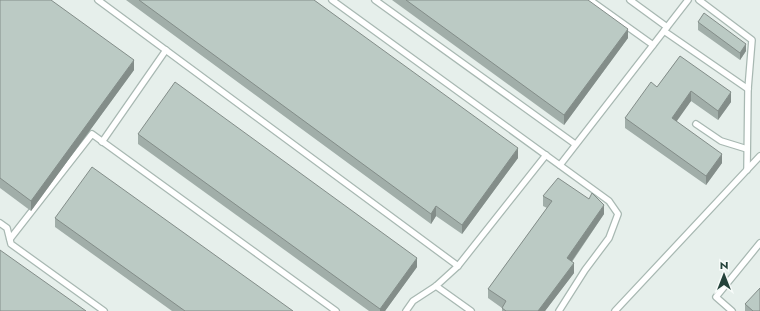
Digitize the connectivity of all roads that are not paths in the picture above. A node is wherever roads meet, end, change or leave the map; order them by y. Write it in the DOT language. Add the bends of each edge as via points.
graph roads {
  1 [pos="98,0"];
  2 [pos="332,0"];
  3 [pos="375,0"];
  4 [pos="630,0"];
  5 [pos="688,0"];
  6 [pos="699,0"];
  7 [pos="593,1"];
  8 [pos="666,29"];
  9 [pos="653,45"];
  10 [pos="166,50"];
  11 [pos="748,89"];
  12 [pos="696,124"];
  13 [pos="102,142"];
  14 [pos="575,144"];
  15 [pos="747,149"];
  16 [pos="546,154"];
  17 [pos="760,156"];
  18 [pos="560,165"];
  19 [pos="747,170"];
  20 [pos="0,223"];
  21 [pos="10,239"];
  22 [pos="760,243"];
  23 [pos="458,266"];
  24 [pos="436,286"];
  25 [pos="104,311"];
  26 [pos="336,311"];
  27 [pos="406,311"];
  28 [pos="471,311"];
  29 [pos="559,311"];
  30 [pos="615,311"];
  31 [pos="732,311"];
  1 -- 10 [label="lane"];
  2 -- 16 [label="lane"];
  3 -- 14 [label="lane"];
  4 -- 8 [label="lane"];
  5 -- 8 [label="lane"];
  6 -- 11 [label="lane" via="752,40"];
  7 -- 9 [label="lane"];
  8 -- 9 [label="lane"];
  8 -- 11 [label="lane"];
  9 -- 14 [label="lane"];
  10 -- 13 [label="lane"];
  10 -- 23 [label="lane"];
  11 -- 15 [label="lane"];
  12 -- 15 [label="lane" via="721,141"];
  13 -- 21 [label="lane" via="92,134"];
  13 -- 26 [label="lane"];
  14 -- 18 [label="lane"];
  15 -- 19 [label="lane"];
  16 -- 18 [label="lane"];
  16 -- 23 [label="lane"];
  17 -- 19 [label="lane"];
  18 -- 29 [label="lane" via="608,200 618,214 608,238"];
  19 -- 30 [label="lane"];
  20 -- 21 [label="lane" via="7,228"];
  21 -- 25 [label="lane" via="11,244"];
  22 -- 31 [label="lane" via="716,297"];
  23 -- 24 [label="lane"];
  24 -- 27 [label="lane" via="413,301"];
  24 -- 28 [label="lane"];
}
